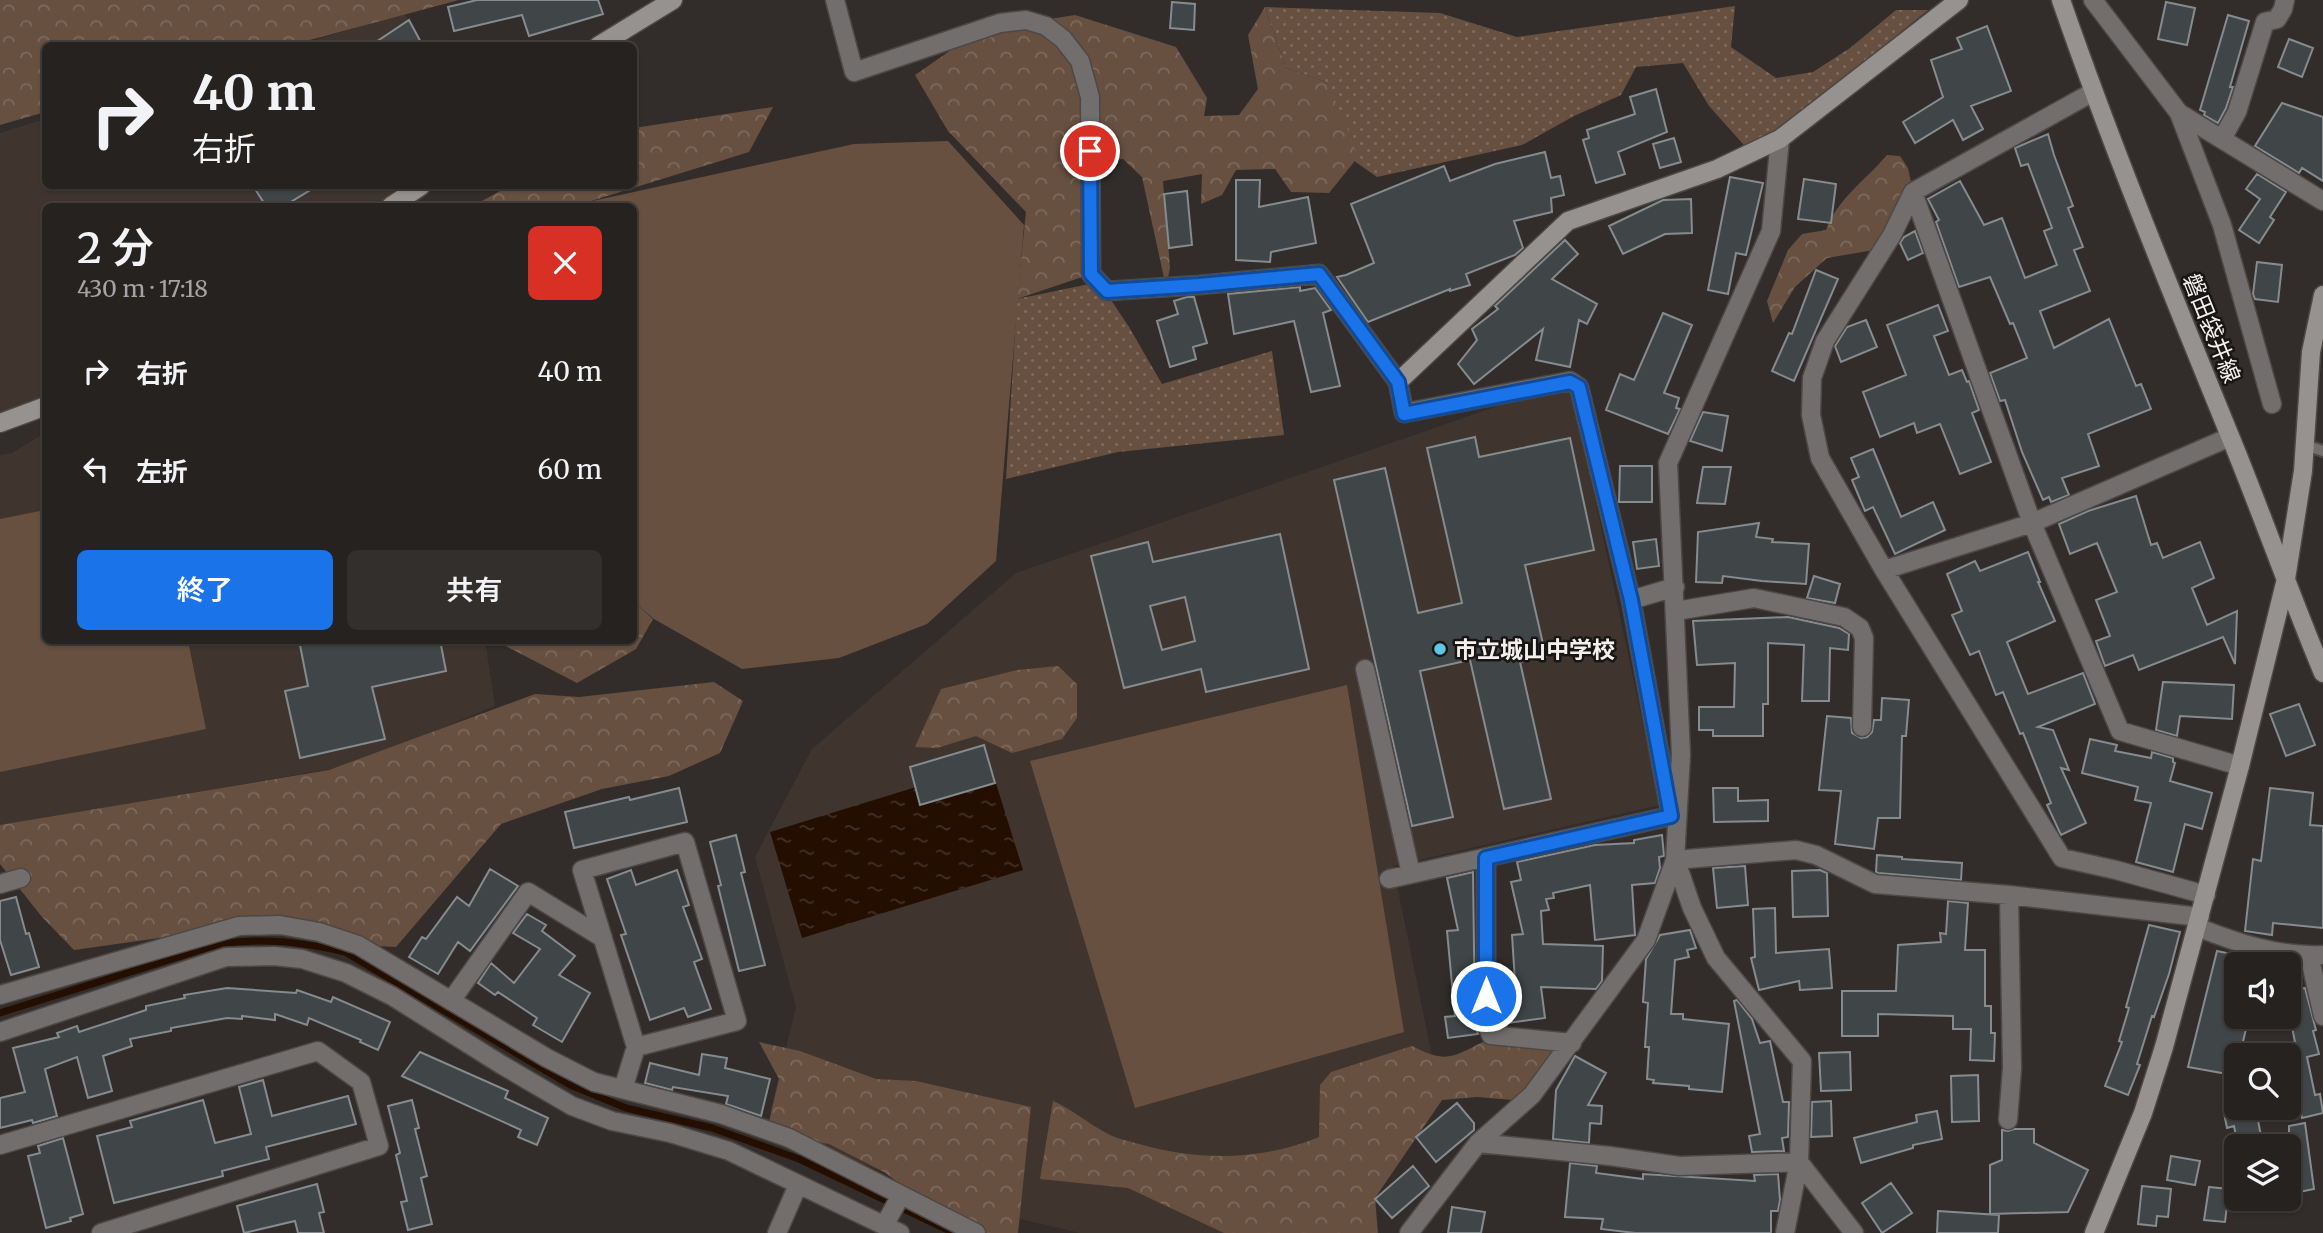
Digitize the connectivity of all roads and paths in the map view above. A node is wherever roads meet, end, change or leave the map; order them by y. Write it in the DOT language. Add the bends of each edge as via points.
graph roads {
  1 [pos="673,0"];
  2 [pos="835,0"];
  3 [pos="1959,0"];
  4 [pos="2061,0"];
  5 [pos="2093,0"];
  6 [pos="2285,0"];
  7 [pos="605,42"];
  8 [pos="2093,92"];
  9 [pos="2179,113"];
  10 [pos="1780,139"];
  11 [pos="2222,139"];
  12 [pos="416,189"];
  13 [pos="1913,192"];
  14 [pos="2323,201"];
  15 [pos="396,203"];
  16 [pos="2323,295"];
  17 [pos="1398,382"];
  18 [pos="2272,404"];
  19 [pos="42,407"];
  20 [pos="0,423"];
  21 [pos="2230,437"];
  22 [pos="2305,445"];
  23 [pos="2323,451"];
  24 [pos="2032,523"];
  25 [pos="1884,570"];
  26 [pos="2286,579"];
  27 [pos="1675,587"];
  28 [pos="1631,600"];
  29 [pos="1676,611"];
  30 [pos="2319,653"];
  31 [pos="1365,669"];
  32 [pos="2323,673"];
  33 [pos="1862,727"];
  34 [pos="2240,766"];
  35 [pos="1671,816"];
  36 [pos="1486,858"];
  37 [pos="1675,860"];
  38 [pos="1411,874"];
  39 [pos="21,878"];
  40 [pos="1388,879"];
  41 [pos="0,884"];
  42 [pos="2008,895"];
  43 [pos="2206,895"];
  44 [pos="2198,922"];
  45 [pos="603,938"];
  46 [pos="2316,955"];
  47 [pos="407,975"];
  48 [pos="0,995"];
  49 [pos="392,996"];
  50 [pos="451,1001"];
  51 [pos="2323,1016"];
  52 [pos="0,1032"];
  53 [pos="1572,1043"];
  54 [pos="636,1047"];
  55 [pos="622,1089"];
  56 [pos="2008,1120"];
  57 [pos="1478,1143"];
  58 [pos="0,1145"];
  59 [pos="1799,1162"];
  60 [pos="798,1185"];
  61 [pos="901,1195"];
  62 [pos="892,1229"];
  63 [pos="101,1233"];
  64 [pos="777,1233"];
  65 [pos="976,1233"];
  66 [pos="1409,1233"];
  67 [pos="1785,1233"];
  68 [pos="1854,1233"];
  69 [pos="2094,1233"];
  1 -- 7 [label="street"];
  2 -- 17 [label="street" via="854,72 1000,23 1026,20 1046,26 1080,61 1090,97 1091,274 1107,291 1319,274"];
  3 -- 10 [label="street"];
  4 -- 8 [label="street, 磐田袋井線"];
  5 -- 9 [label="street"];
  6 -- 11 [label="street" via="2277,19 2265,22 2237,112"];
  8 -- 13 [label="street"];
  8 -- 21 [label="street, 磐田袋井線"];
  9 -- 11 [label="street"];
  9 -- 18 [label="street" via="2222,225"];
  10 -- 17 [label="street" via="1717,169 1568,220"];
  10 -- 27 [label="street" via="1771,231 1668,463"];
  11 -- 14 [label="street"];
  12 -- 15 [label="street"];
  13 -- 24 [label="street"];
  13 -- 25 [label="street" via="1892,235 1825,341 1812,378 1811,415 1820,458"];
  16 -- 22 [label="street" via="2311,352"];
  17 -- 28 [label="street" via="1404,414 1570,382 1579,387"];
  19 -- 20 [label="street"];
  21 -- 24 [label="street"];
  21 -- 26 [label="street, 磐田袋井線"];
  22 -- 23 [label="lane"];
  22 -- 26 [label="street"];
  24 -- 25 [label="street"];
  24 -- 34 [label="street" via="2120,731"];
  25 -- 43 [label="street" via="2062,858"];
  26 -- 30 [label="street, 磐田袋井線"];
  26 -- 34 [label="street"];
  27 -- 28 [label="street"];
  27 -- 29 [label="street"];
  28 -- 35 [label="street"];
  29 -- 33 [label="street" via="1754,598 1844,617 1860,628 1864,638"];
  29 -- 37 [label="street" via="1681,755"];
  30 -- 32 [label="street, 磐田袋井線"];
  31 -- 38 [label="street"];
  34 -- 43 [label="street"];
  35 -- 36 [label="street"];
  35 -- 37 [label="street"];
  36 -- 38 [label="street"];
  36 -- 53 [label="street" via="1486,1023 1491,1035"];
  37 -- 42 [label="street" via="1796,850 1875,884"];
  37 -- 53 [label="street" via="1646,940"];
  37 -- 59 [label="street" via="1716,958 1802,1061"];
  38 -- 40 [label="street"];
  39 -- 41 [label="street"];
  42 -- 44 [label="street"];
  42 -- 56 [label="street" via="2012,1068"];
  43 -- 44 [label="street"];
  44 -- 46 [label="street" via="2245,946"];
  44 -- 69 [label="street" via="2143,1113"];
  45 -- 50 [label="street" via="528,892"];
  45 -- 54 [label="street"];
  45 -- 54 [label="street" via="582,870 685,842 737,1021"];
  46 -- 51 [label="street"];
  47 -- 48 [label="street" via="358,945 319,932 280,925 239,926"];
  47 -- 49 [label="street"];
  47 -- 50 [label="street"];
  49 -- 52 [label="street" via="346,973 302,959 226,957"];
  49 -- 60 [label="street" via="572,1106 612,1122 729,1151"];
  50 -- 55 [label="street" via="547,1058 594,1082"];
  53 -- 57 [label="street" via="1532,1094"];
  54 -- 55 [label="street"];
  55 -- 61 [label="street" via="721,1114 789,1138"];
  57 -- 59 [label="street" via="1679,1166"];
  57 -- 66 [label="street"];
  58 -- 63 [label="street" via="318,1051 361,1082 379,1146"];
  59 -- 67 [label="street"];
  59 -- 68 [label="street"];
  60 -- 62 [label="street"];
  60 -- 64 [label="street"];
  61 -- 62 [label="street"];
  61 -- 65 [label="street"];
}
